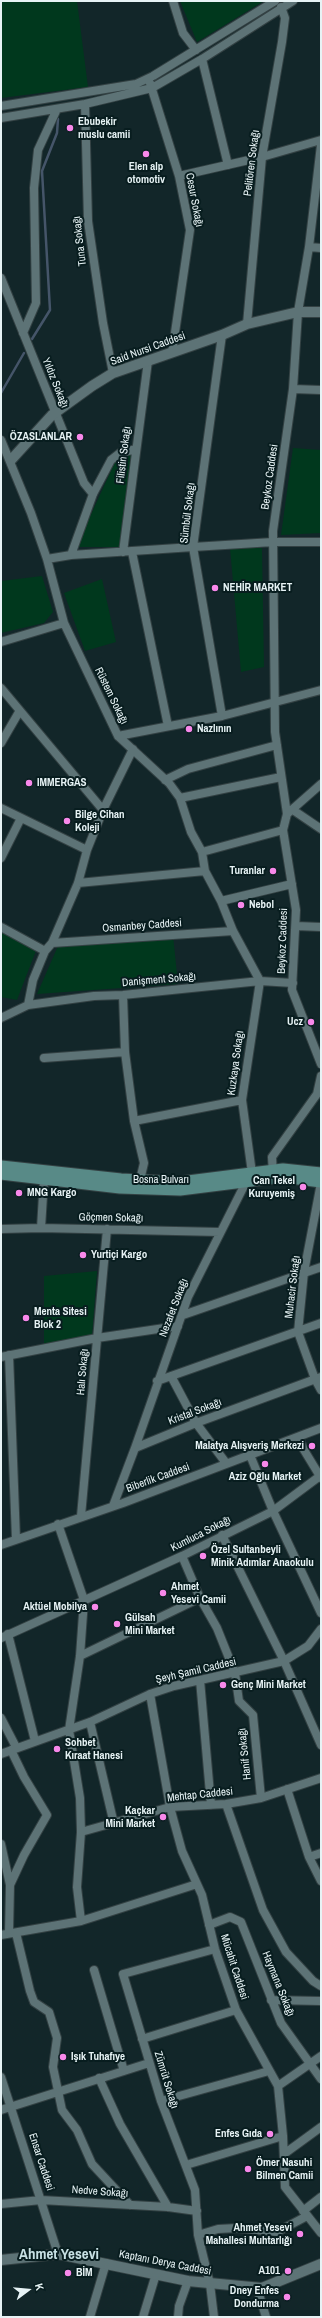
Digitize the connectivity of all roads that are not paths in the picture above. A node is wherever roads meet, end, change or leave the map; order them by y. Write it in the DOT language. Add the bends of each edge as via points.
graph roads {
  1 [pos="173,1"];
  2 [pos="275,1"];
  3 [pos="293,1"];
  4 [pos="281,8"];
  5 [pos="196,50"];
  6 [pos="202,59"];
  7 [pos="149,78"];
  8 [pos="152,88"];
  9 [pos="85,104"];
  10 [pos="1,106"];
  11 [pos="57,109"];
  12 [pos="1,118"];
  13 [pos="321,140"];
  14 [pos="321,145"];
  15 [pos="262,157"];
  16 [pos="228,165"];
  17 [pos="179,176"];
  18 [pos="319,183"];
  19 [pos="309,247"];
  20 [pos="321,248"];
  21 [pos="1,278"];
  22 [pos="298,312"];
  23 [pos="321,312"];
  24 [pos="247,324"];
  25 [pos="23,333"];
  26 [pos="222,335"];
  27 [pos="172,353"];
  28 [pos="148,361"];
  29 [pos="113,373"];
  30 [pos="294,389"];
  31 [pos="321,390"];
  32 [pos="55,412"];
  33 [pos="1,440"];
  34 [pos="136,449"];
  35 [pos="11,460"];
  36 [pos="93,494"];
  37 [pos="273,542"];
  38 [pos="321,542"];
  39 [pos="194,547"];
  40 [pos="123,552"];
  41 [pos="132,552"];
  42 [pos="71,555"];
  43 [pos="47,560"];
  44 [pos="64,623"];
  45 [pos="1,642"];
  46 [pos="1,688"];
  47 [pos="321,690"];
  48 [pos="275,702"];
  49 [pos="19,712"];
  50 [pos="222,716"];
  51 [pos="168,726"];
  52 [pos="118,736"];
  53 [pos="1,743"];
  54 [pos="277,745"];
  55 [pos="133,749"];
  56 [pos="281,777"];
  57 [pos="165,780"];
  58 [pos="321,784"];
  59 [pos="180,798"];
  60 [pos="1,808"];
  61 [pos="103,810"];
  62 [pos="290,812"];
  63 [pos="21,818"];
  64 [pos="321,829"];
  65 [pos="283,830"];
  66 [pos="87,850"];
  67 [pos="202,852"];
  68 [pos="1,858"];
  69 [pos="205,871"];
  70 [pos="78,883"];
  71 [pos="292,884"];
  72 [pos="221,902"];
  73 [pos="296,926"];
  74 [pos="1,927"];
  75 [pos="321,927"];
  76 [pos="233,931"];
  77 [pos="52,943"];
  78 [pos="45,952"];
  79 [pos="260,981"];
  80 [pos="292,983"];
  81 [pos="122,995"];
  82 [pos="28,1005"];
  83 [pos="1,1018"];
  84 [pos="125,1052"];
  85 [pos="44,1058"];
  86 [pos="321,1064"];
  87 [pos="321,1076"];
  88 [pos="319,1094"];
  89 [pos="242,1100"];
  90 [pos="134,1121"];
  91 [pos="1,1166"];
  92 [pos="252,1173"];
  93 [pos="321,1173"];
  94 [pos="1,1174"];
  95 [pos="273,1174"];
  96 [pos="44,1179"];
  97 [pos="140,1180"];
  98 [pos="246,1182"];
  99 [pos="321,1182"];
  100 [pos="41,1228"];
  101 [pos="1,1229"];
  102 [pos="107,1229"];
  103 [pos="220,1232"];
  104 [pos="321,1267"];
  105 [pos="304,1272"];
  106 [pos="183,1315"];
  107 [pos="321,1323"];
  108 [pos="178,1326"];
  109 [pos="298,1332"];
  110 [pos="97,1338"];
  111 [pos="5,1356"];
  112 [pos="171,1376"];
  113 [pos="318,1378"];
  114 [pos="157,1381"];
  115 [pos="321,1390"];
  116 [pos="196,1423"];
  117 [pos="321,1428"];
  118 [pos="299,1438"];
  119 [pos="134,1448"];
  120 [pos="250,1455"];
  121 [pos="226,1463"];
  122 [pos="320,1477"];
  123 [pos="113,1506"];
  124 [pos="273,1511"];
  125 [pos="81,1516"];
  126 [pos="58,1524"];
  127 [pos="222,1535"];
  128 [pos="16,1539"];
  129 [pos="1,1544"];
  130 [pos="182,1556"];
  131 [pos="200,1598"];
  132 [pos="84,1600"];
  133 [pos="321,1613"];
  134 [pos="320,1635"];
  135 [pos="4,1636"];
  136 [pos="80,1656"];
  137 [pos="284,1661"];
  138 [pos="235,1673"];
  139 [pos="200,1680"];
  140 [pos="150,1694"];
  141 [pos="1,1718"];
  142 [pos="90,1722"];
  143 [pos="69,1730"];
  144 [pos="35,1741"];
  145 [pos="321,1745"];
  146 [pos="14,1749"];
  147 [pos="1,1754"];
  148 [pos="321,1778"];
  149 [pos="287,1789"];
  150 [pos="261,1798"];
  151 [pos="226,1804"];
  152 [pos="211,1805"];
  153 [pos="170,1807"];
  154 [pos="114,1824"];
  155 [pos="81,1832"];
  156 [pos="1,1844"];
  157 [pos="321,1853"];
  158 [pos="309,1857"];
  159 [pos="321,1881"];
  160 [pos="197,1884"];
  161 [pos="10,1885"];
  162 [pos="81,1921"];
  163 [pos="209,1925"];
  164 [pos="9,1934"];
  165 [pos="215,1949"];
  166 [pos="94,1970"];
  167 [pos="321,1986"];
  168 [pos="271,2000"];
  169 [pos="321,2001"];
  170 [pos="236,2010"];
  171 [pos="142,2039"];
  172 [pos="321,2056"];
  173 [pos="149,2063"];
  174 [pos="310,2064"];
  175 [pos="124,2071"];
  176 [pos="269,2071"];
  177 [pos="1,2076"];
  178 [pos="100,2078"];
  179 [pos="321,2079"];
  180 [pos="278,2086"];
  181 [pos="58,2092"];
  182 [pos="161,2101"];
  183 [pos="11,2107"];
  184 [pos="1,2110"];
  185 [pos="321,2127"];
  186 [pos="283,2136"];
  187 [pos="284,2154"];
  188 [pos="186,2165"];
  189 [pos="321,2198"];
  190 [pos="41,2200"];
  191 [pos="1,2204"];
  192 [pos="130,2205"];
  193 [pos="168,2207"];
  194 [pos="197,2211"];
  195 [pos="305,2213"];
  196 [pos="321,2233"];
  197 [pos="198,2235"];
  198 [pos="58,2254"];
  199 [pos="1,2260"];
  200 [pos="106,2263"];
  201 [pos="321,2264"];
  202 [pos="156,2274"];
  203 [pos="188,2281"];
  204 [pos="210,2284"];
  205 [pos="257,2288"];
  206 [pos="90,2317"];
  207 [pos="144,2317"];
  208 [pos="178,2317"];
  209 [pos="214,2317"];
  210 [pos="266,2317"];
  1 -- 5 [label="street" via="183,33"];
  2 -- 5 [label="street"];
  3 -- 4 [label="street"];
  4 -- 6 [label="street"];
  4 -- 15 [label="street, Pelitören Sokağı" via="285,18 282,42"];
  5 -- 7 [label="street"];
  6 -- 8 [label="street"];
  6 -- 16 [label="street"];
  7 -- 8 [label="street, Cesur Sokağı"];
  7 -- 10 [label="street" via="136,84"];
  8 -- 9 [label="street"];
  8 -- 17 [label="street, Cesur Sokağı"];
  9 -- 11 [label="street"];
  9 -- 29 [label="street, Tuna Sokağı" via="88,221"];
  11 -- 12 [label="street"];
  11 -- 25 [label="street" via="38,150 34,188 36,303"];
  13 -- 15 [label="street"];
  14 -- 18 [label="street, Beykoz Caddesi"];
  15 -- 16 [label="street"];
  15 -- 24 [label="street, Pelitören Sokağı"];
  16 -- 17 [label="street"];
  17 -- 27 [label="street, Cesur Sokağı" via="190,230"];
  18 -- 19 [label="street, Beykoz Caddesi"];
  19 -- 20 [label="street"];
  19 -- 22 [label="street, Beykoz Caddesi"];
  21 -- 25 [label="street, Yıldız Sokağı"];
  22 -- 23 [label="street, Said Nursi Caddesi"];
  22 -- 24 [label="street, Said Nursi Caddesi"];
  22 -- 30 [label="street, Beykoz Caddesi"];
  24 -- 26 [label="street, Said Nursi Caddesi"];
  25 -- 32 [label="street, Yıldız Sokağı"];
  26 -- 27 [label="street, Said Nursi Caddesi"];
  26 -- 39 [label="street, Sümbül Sokağı"];
  27 -- 28 [label="street, Said Nursi Caddesi"];
  28 -- 29 [label="street, Said Nursi Caddesi"];
  28 -- 34 [label="street, Filistin Sokağı"];
  29 -- 32 [label="street, Said Nursi Caddesi"];
  30 -- 31 [label="street"];
  30 -- 37 [label="street, Beykoz Caddesi"];
  32 -- 35 [label="street, Said Nursi Caddesi"];
  32 -- 36 [label="street, Yıldız Sokağı" via="84,483"];
  33 -- 35 [label="street, Rüstem Sokağı"];
  34 -- 36 [label="street" via="120,453 111,460"];
  34 -- 40 [label="street, Filistin Sokağı"];
  35 -- 43 [label="street, Rüstem Sokağı"];
  36 -- 42 [label="street"];
  37 -- 38 [label="street"];
  37 -- 39 [label="street"];
  37 -- 48 [label="street, Beykoz Caddesi"];
  39 -- 41 [label="street"];
  39 -- 50 [label="street, Sümbül Sokağı"];
  40 -- 41 [label="street"];
  40 -- 42 [label="street"];
  41 -- 51 [label="street"];
  42 -- 43 [label="street"];
  43 -- 44 [label="street, Rüstem Sokağı"];
  44 -- 45 [label="street"];
  44 -- 52 [label="street, Rüstem Sokağı"];
  46 -- 49 [label="street"];
  47 -- 48 [label="street"];
  48 -- 50 [label="street"];
  48 -- 54 [label="street, Beykoz Caddesi"];
  49 -- 53 [label="street"];
  49 -- 61 [label="street"];
  50 -- 51 [label="street"];
  51 -- 52 [label="street"];
  52 -- 55 [label="street, Rüstem Sokağı"];
  54 -- 56 [label="street, Beykoz Caddesi"];
  54 -- 57 [label="street" via="188,769"];
  55 -- 57 [label="street, Rüstem Sokağı"];
  55 -- 61 [label="street"];
  56 -- 59 [label="street"];
  56 -- 62 [label="street, Beykoz Caddesi"];
  57 -- 59 [label="street, Rüstem Sokağı"];
  58 -- 62 [label="street"];
  59 -- 67 [label="street, Rüstem Sokağı" via="191,832"];
  60 -- 63 [label="street"];
  61 -- 66 [label="street"];
  62 -- 64 [label="street"];
  62 -- 65 [label="street, Beykoz Caddesi"];
  63 -- 66 [label="street"];
  63 -- 68 [label="street"];
  65 -- 67 [label="street"];
  65 -- 71 [label="street, Beykoz Caddesi"];
  66 -- 70 [label="street"];
  67 -- 69 [label="street, Rüstem Sokağı"];
  69 -- 70 [label="street"];
  69 -- 72 [label="street, Rüstem Sokağı"];
  70 -- 77 [label="street"];
  71 -- 72 [label="street"];
  71 -- 73 [label="street, Beykoz Caddesi"];
  72 -- 76 [label="street, Rüstem Sokağı"];
  73 -- 75 [label="street"];
  73 -- 80 [label="street, Beykoz Caddesi"];
  74 -- 78 [label="street"];
  76 -- 77 [label="street, Osmanbey Caddesi"];
  76 -- 79 [label="street, Rüstem Sokağı"];
  77 -- 78 [label="street"];
  78 -- 82 [label="street" via="33,980"];
  79 -- 80 [label="street, Danişment Sokağı"];
  79 -- 81 [label="street, Danişment Sokağı"];
  79 -- 89 [label="street, Kuzkaya Sokağı"];
  80 -- 86 [label="street, Beykoz Caddesi" via="292,990"];
  81 -- 82 [label="street, Danişment Sokağı"];
  81 -- 84 [label="street"];
  82 -- 83 [label="street, Danişment Sokağı"];
  84 -- 85 [label="street"];
  84 -- 90 [label="street"];
  87 -- 88 [label="street"];
  88 -- 95 [label="street" via="272,1157"];
  89 -- 90 [label="street"];
  89 -- 92 [label="street, Kuzkaya Sokağı"];
  90 -- 97 [label="street" via="144,1163"];
  91 -- 97 [label="main road, Bosna Bulvarı"];
  92 -- 95 [label="main road, Bosna Bulvarı"];
  92 -- 97 [label="main road, Bosna Bulvarı" via="180,1182"];
  93 -- 95 [label="main road, Bosna Bulvarı" via="283,1169"];
  94 -- 96 [label="main road, Bosna Bulvarı"];
  95 -- 98 [label="main road, Bosna Bulvarı"];
  95 -- 99 [label="main road, Bosna Bulvarı" via="283,1178"];
  96 -- 98 [label="main road, Bosna Bulvarı" via="120,1188 180,1190"];
  96 -- 100 [label="street"];
  98 -- 103 [label="street, Nezafet Sokağı"];
  99 -- 105 [label="street, Muhacir Sokağı"];
  100 -- 101 [label="street, Göçmen Sokağı"];
  100 -- 102 [label="street, Göçmen Sokağı"];
  102 -- 103 [label="street, Göçmen Sokağı"];
  102 -- 110 [label="street, Halı Sokağı"];
  103 -- 106 [label="street, Nezafet Sokağı" via="188,1297"];
  104 -- 105 [label="street"];
  105 -- 106 [label="street"];
  105 -- 109 [label="street, Muhacir Sokağı"];
  106 -- 108 [label="street, Nezafet Sokağı"];
  107 -- 109 [label="street"];
  108 -- 110 [label="street"];
  108 -- 114 [label="street, Nezafet Sokağı"];
  109 -- 112 [label="street"];
  109 -- 113 [label="street, Muhacir Sokağı"];
  110 -- 111 [label="street"];
  110 -- 125 [label="street, Halı Sokağı"];
  111 -- 128 [label="street"];
  112 -- 114 [label="street"];
  112 -- 116 [label="street"];
  113 -- 115 [label="street, Muhacir Sokağı"];
  113 -- 116 [label="street, Kristal Sokağı"];
  114 -- 119 [label="street, Nezafet Sokağı"];
  116 -- 119 [label="street, Kristal Sokağı"];
  116 -- 121 [label="street"];
  117 -- 118 [label="street, Biberlik Caddesi"];
  118 -- 120 [label="street, Biberlik Caddesi"];
  118 -- 122 [label="street"];
  119 -- 123 [label="street"];
  120 -- 121 [label="street, Biberlik Caddesi"];
  120 -- 124 [label="street"];
  121 -- 123 [label="street, Biberlik Caddesi"];
  122 -- 124 [label="street, Kumluca Sokağı"];
  123 -- 125 [label="street, Biberlik Caddesi"];
  124 -- 127 [label="street, Kumluca Sokağı"];
  124 -- 133 [label="street"];
  125 -- 126 [label="street, Biberlik Caddesi"];
  126 -- 128 [label="street, Biberlik Caddesi"];
  126 -- 132 [label="street"];
  127 -- 130 [label="street, Kumluca Sokağı"];
  127 -- 137 [label="street"];
  128 -- 129 [label="street, Biberlik Caddesi"];
  130 -- 131 [label="street, Hanif Sokağı"];
  130 -- 132 [label="street, Kumluca Sokağı"];
  131 -- 136 [label="street"];
  131 -- 138 [label="street, Hanif Sokağı" via="217,1628"];
  132 -- 135 [label="street, Kumluca Sokağı"];
  132 -- 136 [label="street"];
  134 -- 137 [label="street, Şeyh Şamil Caddesi"];
  135 -- 144 [label="street"];
  136 -- 143 [label="street"];
  137 -- 138 [label="street, Şeyh Şamil Caddesi"];
  137 -- 145 [label="street"];
  138 -- 139 [label="street, Şeyh Şamil Caddesi"];
  138 -- 150 [label="street, Hanif Sokağı" via="239,1701 253,1715"];
  139 -- 140 [label="street, Şeyh Şamil Caddesi"];
  139 -- 152 [label="street"];
  140 -- 142 [label="street, Şeyh Şamil Caddesi"];
  140 -- 153 [label="street, Mücahit Caddesi"];
  141 -- 146 [label="street"];
  142 -- 143 [label="street, Şeyh Şamil Caddesi"];
  142 -- 154 [label="street"];
  143 -- 144 [label="street, Şeyh Şamil Caddesi"];
  143 -- 155 [label="street" via="80,1798"];
  144 -- 146 [label="street, Şeyh Şamil Caddesi"];
  146 -- 147 [label="street, Şeyh Şamil Caddesi"];
  146 -- 161 [label="street" via="24,1777 47,1815"];
  148 -- 149 [label="street, Mehtap Caddesi"];
  149 -- 150 [label="street, Mehtap Caddesi"];
  149 -- 158 [label="street"];
  150 -- 151 [label="street, Mehtap Caddesi"];
  151 -- 152 [label="street, Mehtap Caddesi"];
  151 -- 167 [label="street" via="263,1910 286,1952"];
  152 -- 153 [label="street, Mehtap Caddesi"];
  153 -- 154 [label="street, Mehtap Caddesi"];
  153 -- 160 [label="street, Mücahit Caddesi" via="182,1851"];
  154 -- 155 [label="street, Mehtap Caddesi"];
  155 -- 162 [label="street" via="77,1887"];
  156 -- 161 [label="street"];
  157 -- 158 [label="street"];
  158 -- 159 [label="street"];
  160 -- 162 [label="street"];
  160 -- 163 [label="street, Mücahit Caddesi"];
  161 -- 164 [label="street"];
  162 -- 164 [label="street"];
  163 -- 165 [label="street, Mücahit Caddesi"];
  163 -- 168 [label="street, Haymana Sokağı" via="230,1917 241,1922"];
  164 -- 181 [label="street" via="34,2002 49,2012 57,2038 53,2067"];
  165 -- 170 [label="street, Mücahit Caddesi"];
  165 -- 171 [label="street, Zümrüt Sokağı" via="123,1974"];
  166 -- 175 [label="street"];
  168 -- 169 [label="street"];
  168 -- 174 [label="street, Haymana Sokağı" via="280,2023"];
  170 -- 171 [label="street"];
  170 -- 176 [label="street, Mücahit Caddesi"];
  171 -- 173 [label="street, Zümrüt Sokağı"];
  172 -- 174 [label="street"];
  173 -- 175 [label="street"];
  173 -- 182 [label="street, Zümrüt Sokağı"];
  174 -- 179 [label="street, Haymana Sokağı"];
  174 -- 180 [label="street"];
  175 -- 178 [label="street"];
  176 -- 180 [label="street, Mücahit Caddesi"];
  176 -- 182 [label="street"];
  177 -- 183 [label="street, Ensar Caddesi"];
  178 -- 181 [label="street"];
  178 -- 193 [label="street" via="120,2124"];
  180 -- 186 [label="street, Mücahit Caddesi"];
  181 -- 183 [label="street"];
  181 -- 192 [label="street" via="62,2110 77,2130 92,2164"];
  182 -- 188 [label="street, Zümrüt Sokağı"];
  183 -- 184 [label="street"];
  183 -- 190 [label="street, Ensar Caddesi"];
  185 -- 187 [label="street"];
  186 -- 187 [label="street, Mücahit Caddesi"];
  186 -- 188 [label="street"];
  187 -- 195 [label="street, Mücahit Caddesi" via="285,2187"];
  188 -- 194 [label="street, Zümrüt Sokağı" via="195,2190"];
  189 -- 195 [label="street"];
  190 -- 191 [label="street, Nedve Sokağı"];
  190 -- 192 [label="street, Nedve Sokağı"];
  190 -- 198 [label="street, Ensar Caddesi"];
  192 -- 193 [label="street, Nedve Sokağı"];
  193 -- 194 [label="street, Nedve Sokağı"];
  194 -- 197 [label="street, Zümrüt Sokağı"];
  195 -- 196 [label="street, Mücahit Caddesi"];
  195 -- 197 [label="street" via="277,2232 236,2228 218,2229"];
  197 -- 204 [label="street, Zümrüt Sokağı"];
  198 -- 199 [label="street, Kaptanı Derya Caddesi"];
  198 -- 200 [label="street, Kaptanı Derya Caddesi"];
  200 -- 202 [label="street, Kaptanı Derya Caddesi"];
  200 -- 206 [label="street"];
  201 -- 205 [label="street, Kaptanı Derya Caddesi"];
  202 -- 203 [label="street, Kaptanı Derya Caddesi"];
  202 -- 207 [label="street"];
  203 -- 204 [label="street, Kaptanı Derya Caddesi"];
  203 -- 208 [label="street"];
  204 -- 205 [label="street, Kaptanı Derya Caddesi"];
  204 -- 209 [label="street, Zümrüt Sokağı"];
  205 -- 210 [label="street"];
}
